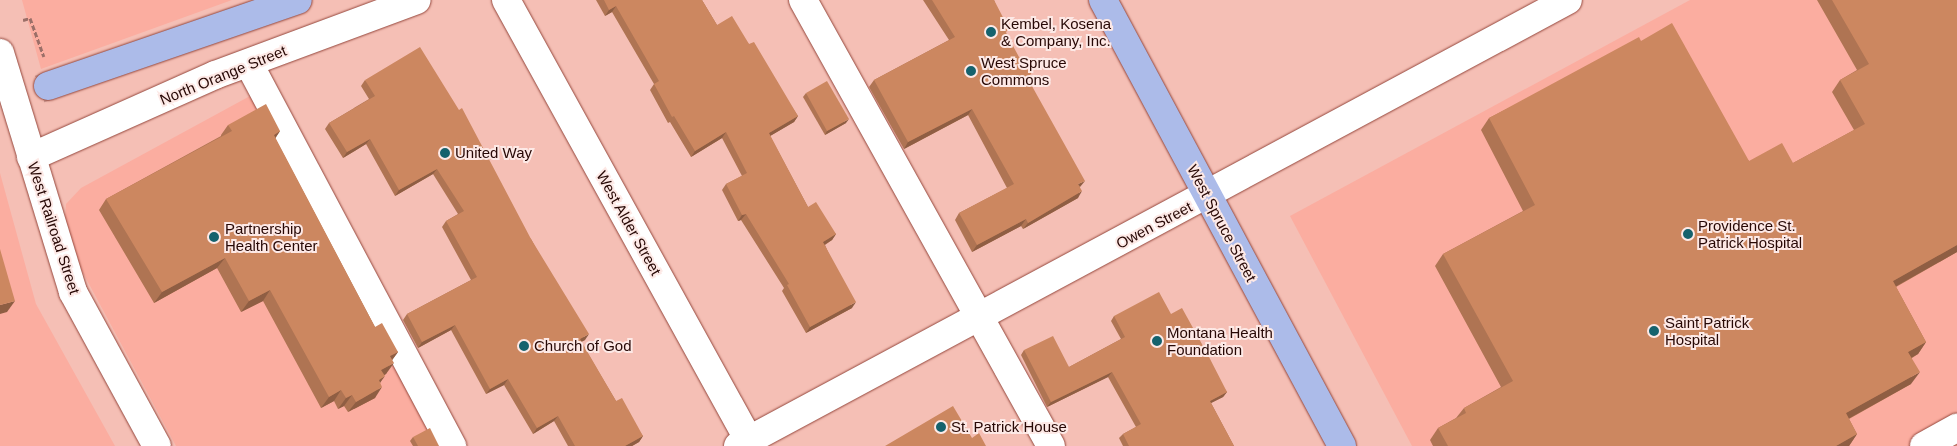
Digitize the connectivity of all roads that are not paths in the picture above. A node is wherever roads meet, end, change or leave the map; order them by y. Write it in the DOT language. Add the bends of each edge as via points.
graph roads {
  1 [pos="298,0"];
  2 [pos="417,0"];
  3 [pos="506,0"];
  4 [pos="803,0"];
  5 [pos="1103,0"];
  6 [pos="1568,0"];
  7 [pos="0,53"];
  8 [pos="249,64"];
  9 [pos="48,76"];
  10 [pos="31,157"];
  11 [pos="1208,196"];
  12 [pos="979,318"];
  13 [pos="1957,428"];
  14 [pos="746,444"];
  15 [pos="158,446"];
  16 [pos="452,446"];
  17 [pos="1051,446"];
  18 [pos="1342,446"];
  19 [pos="1924,446"];
  1 -- 9 [label="main road"];
  2 -- 8 [label="street, North Orange Street"];
  3 -- 14 [label="street, West Alder Street"];
  4 -- 12 [label="street"];
  5 -- 11 [label="main road, West Spruce Street"];
  6 -- 11 [label="street, Owen Street"];
  7 -- 10 [label="street, West Railroad Street"];
  8 -- 10 [label="street, North Orange Street" via="215,75"];
  8 -- 16 [label="street"];
  10 -- 15 [label="street, West Railroad Street" via="73,292"];
  11 -- 12 [label="street, Owen Street"];
  11 -- 18 [label="main road, West Spruce Street"];
  12 -- 14 [label="street, Owen Street"];
  12 -- 17 [label="street"];
  13 -- 19 [label="street"];
}
